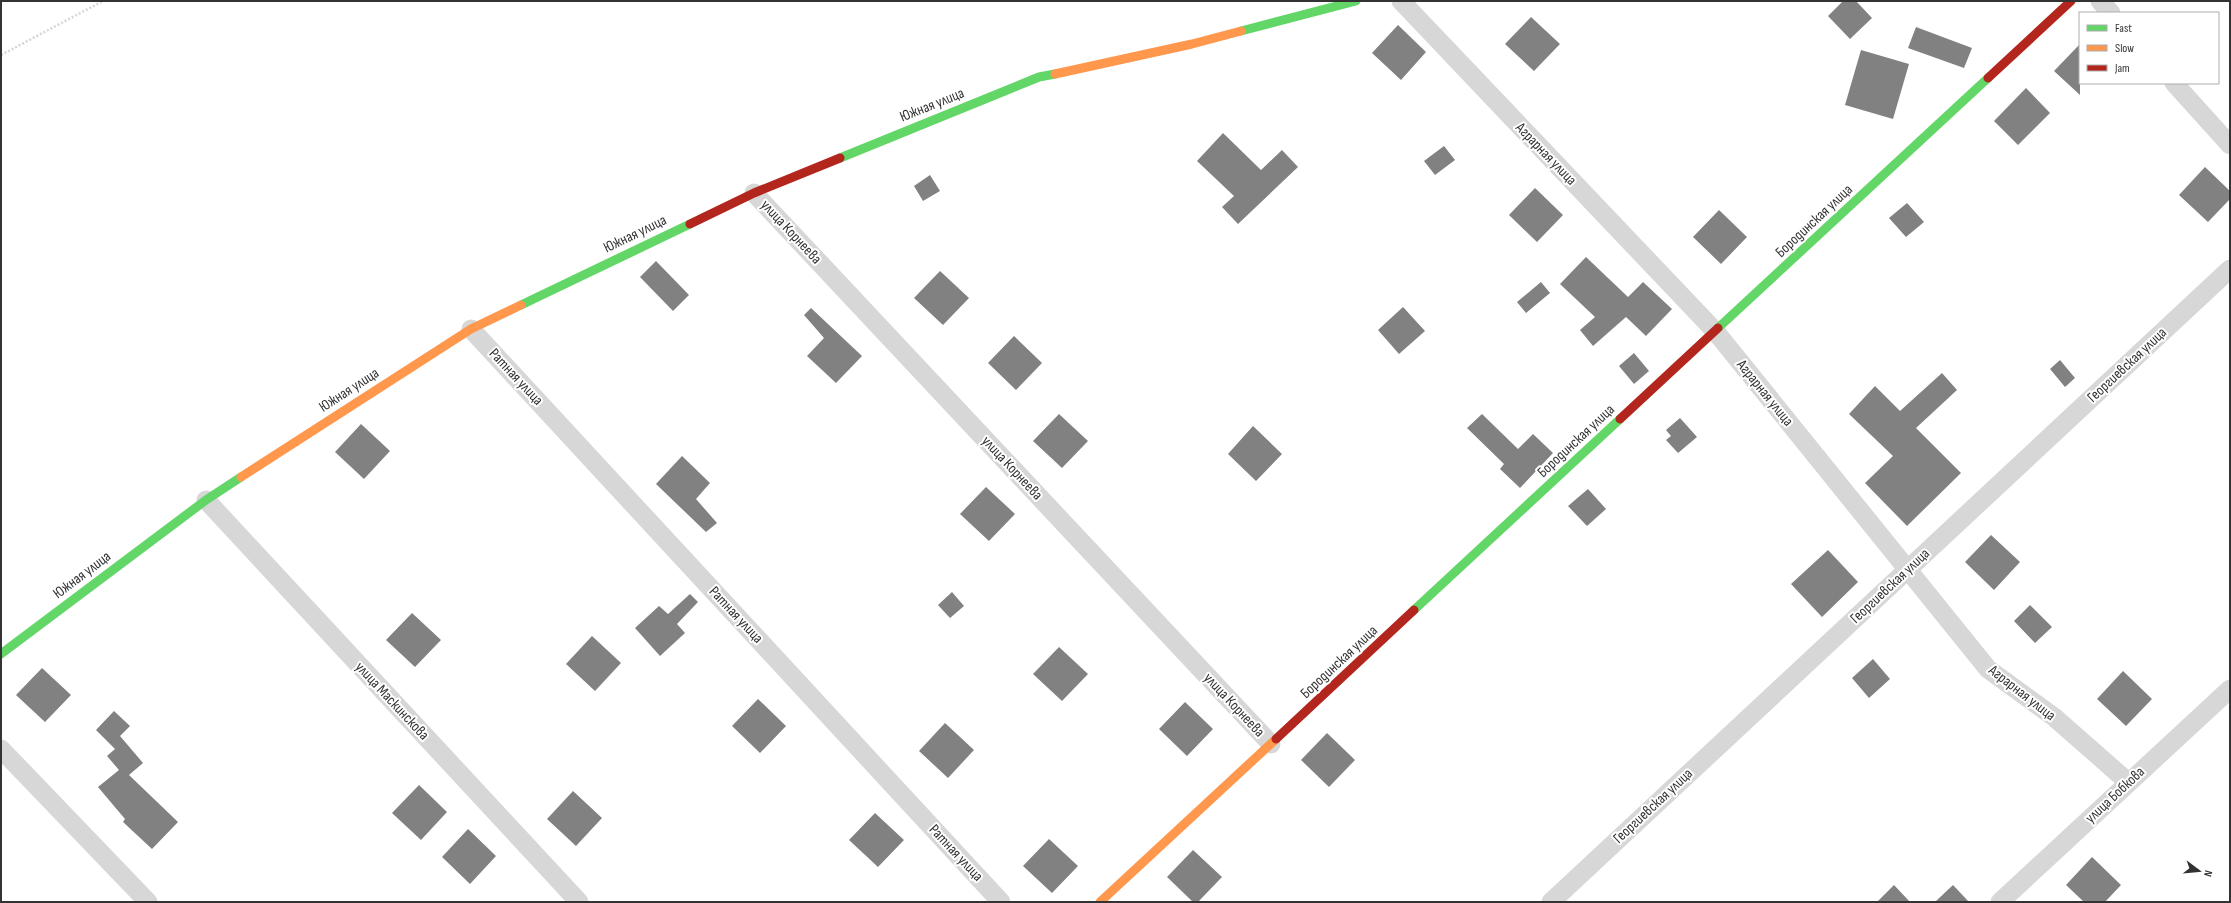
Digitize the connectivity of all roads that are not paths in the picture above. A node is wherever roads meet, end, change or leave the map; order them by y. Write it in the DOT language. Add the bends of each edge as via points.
graph roads {
  1 [pos="1356,1"];
  2 [pos="1401,1"];
  3 [pos="2071,1"];
  4 [pos="2100,1"];
  5 [pos="2110,12"];
  6 [pos="2175,84"];
  7 [pos="2230,145"];
  8 [pos="754,193"];
  9 [pos="2230,269"];
  10 [pos="471,329"];
  11 [pos="1715,331"];
  12 [pos="206,500"];
  13 [pos="1907,570"];
  14 [pos="1,654"];
  15 [pos="2230,689"];
  16 [pos="1271,744"];
  17 [pos="1,749"];
  18 [pos="2128,782"];
  19 [pos="148,902"];
  20 [pos="579,902"];
  21 [pos="1001,902"];
  22 [pos="1100,902"];
  23 [pos="1551,902"];
  24 [pos="2000,902"];
  1 -- 8 [label="street, Южная улица" via="1192,44 1039,77"];
  2 -- 11 [label="street, Аграрная улица"];
  3 -- 11 [label="street, Бородинская улица"];
  4 -- 5 [label="street"];
  6 -- 7 [label="street"];
  8 -- 10 [label="street, Южная улица"];
  8 -- 16 [label="street, улица Корнеева"];
  9 -- 13 [label="street, Георгиевская улица"];
  10 -- 12 [label="street, Южная улица"];
  10 -- 21 [label="street, Ратная улица"];
  11 -- 13 [label="street, Аграрная улица"];
  11 -- 16 [label="street, Бородинская улица"];
  12 -- 14 [label="street, Южная улица"];
  12 -- 20 [label="street, улица Маскинскова"];
  13 -- 18 [label="street, Аграрная улица" via="1988,668 2054,717"];
  13 -- 23 [label="street, Георгиевская улица"];
  15 -- 18 [label="street, улица Бобкова"];
  16 -- 22 [label="street, Бородинская улица"];
  17 -- 19 [label="street"];
  18 -- 24 [label="street, улица Бобкова"];
}
